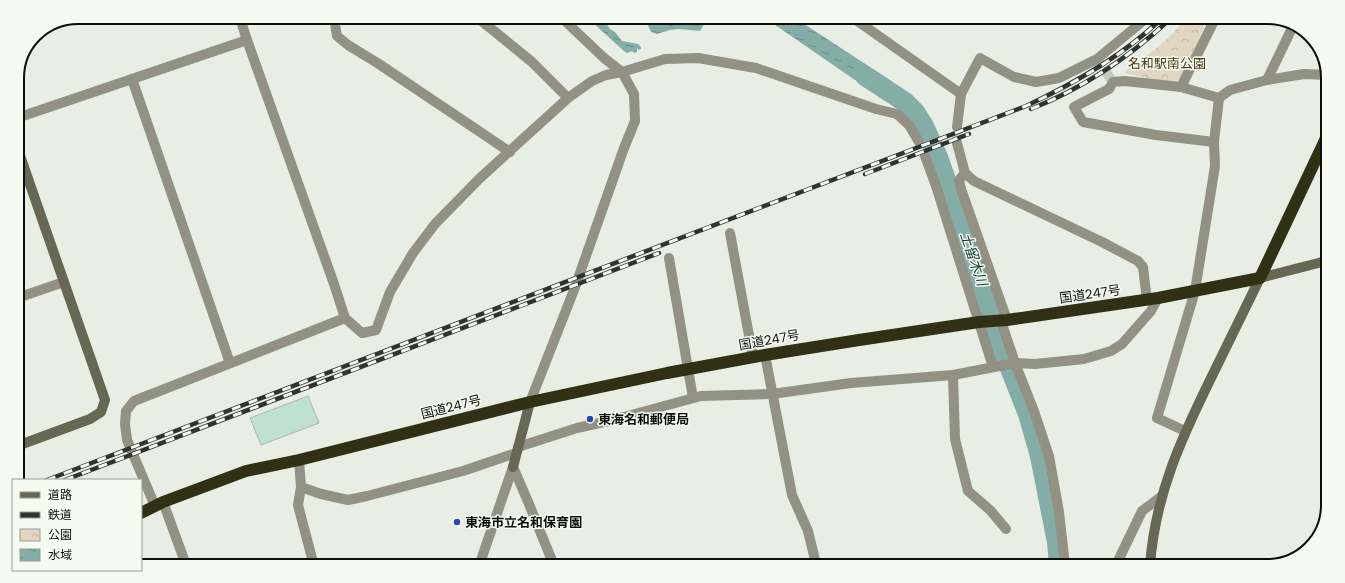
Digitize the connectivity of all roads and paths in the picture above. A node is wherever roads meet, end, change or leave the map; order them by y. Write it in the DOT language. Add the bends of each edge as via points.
graph roads {
  1 [pos="242,24"];
  2 [pos="335,24"];
  3 [pos="485,24"];
  4 [pos="568,24"];
  5 [pos="862,24"];
  6 [pos="1139,24"];
  7 [pos="1212,24"];
  8 [pos="1291,30"];
  9 [pos="247,40"];
  10 [pos="622,72"];
  11 [pos="1321,75"];
  12 [pos="132,79"];
  13 [pos="1267,80"];
  14 [pos="1181,87"];
  15 [pos="961,94"];
  16 [pos="568,98"];
  17 [pos="1218,98"];
  18 [pos="24,116"];
  19 [pos="957,127"];
  20 [pos="918,142"];
  21 [pos="957,142"];
  22 [pos="1214,142"];
  23 [pos="1321,149"];
  24 [pos="510,152"];
  25 [pos="925,156"];
  26 [pos="24,168"];
  27 [pos="966,173"];
  28 [pos="730,233"];
  29 [pos="669,258"];
  30 [pos="1321,262"];
  31 [pos="1260,278"];
  32 [pos="64,282"];
  33 [pos="1195,291"];
  34 [pos="24,296"];
  35 [pos="1152,299"];
  36 [pos="345,318"];
  37 [pos="1004,320"];
  38 [pos="981,322"];
  39 [pos="759,356"];
  40 [pos="230,363"];
  41 [pos="1014,363"];
  42 [pos="994,367"];
  43 [pos="687,369"];
  44 [pos="953,375"];
  45 [pos="772,394"];
  46 [pos="693,398"];
  47 [pos="530,402"];
  48 [pos="1186,430"];
  49 [pos="24,443"];
  50 [pos="517,450"];
  51 [pos="299,460"];
  52 [pos="512,467"];
  53 [pos="301,487"];
  54 [pos="1162,496"];
  55 [pos="159,504"];
  56 [pos="142,512"];
  57 [pos="1006,528"];
  58 [pos="184,559"];
  59 [pos="312,559"];
  60 [pos="481,559"];
  61 [pos="551,559"];
  62 [pos="814,559"];
  63 [pos="1064,559"];
  64 [pos="1119,559"];
  65 [pos="1150,559"];
  1 -- 9 [label="street"];
  2 -- 24 [label="street" via="337,36"];
  3 -- 16 [label="street" via="532,62"];
  4 -- 10 [label="street"];
  5 -- 15 [label="street"];
  6 -- 15 [label="street" via="1097,59 1059,78 1036,82 1014,77 980,58"];
  7 -- 14 [label="street"];
  8 -- 13 [label="street"];
  9 -- 12 [label="street"];
  9 -- 36 [label="street"];
  10 -- 16 [label="street" via="592,81"];
  10 -- 20 [label="street" via="665,59 698,58 756,68 897,114 909,125"];
  10 -- 47 [label="street" via="634,94 635,121 574,290"];
  11 -- 13 [label="street" via="1304,74"];
  12 -- 18 [label="street"];
  12 -- 40 [label="street"];
  13 -- 17 [label="street" via="1230,90"];
  14 -- 17 [label="street"];
  14 -- 22 [label="street" via="1114,82 1109,89 1074,107 1083,122"];
  15 -- 19 [label="street"];
  16 -- 24 [label="street"];
  17 -- 22 [label="street"];
  21 -- 27 [label="street"];
  22 -- 33 [label="street" via="1215,166"];
  23 -- 31 [label="highway"];
  24 -- 36 [label="street" via="435,224 413,253 390,292 376,330 362,333"];
  25 -- 38 [label="street"];
  26 -- 32 [label="street"];
  27 -- 35 [label="street" via="974,181 1138,260 1143,267"];
  27 -- 37 [label="street" via="959,180 961,189"];
  28 -- 39 [label="street"];
  29 -- 43 [label="street"];
  30 -- 31 [label="street"];
  31 -- 33 [label="highway, 国道247号"];
  31 -- 48 [label="street"];
  32 -- 34 [label="street"];
  32 -- 49 [label="street" via="105,400 101,412 90,419"];
  33 -- 35 [label="highway, 国道247号"];
  33 -- 48 [label="street" via="1157,418"];
  35 -- 37 [label="highway, 国道247号"];
  35 -- 41 [label="street" via="1151,312 1122,344 1111,351 1084,358 1035,364"];
  36 -- 40 [label="street"];
  37 -- 38 [label="highway, 国道247号"];
  37 -- 41 [label="street"];
  38 -- 39 [label="highway, 国道247号"];
  38 -- 42 [label="street"];
  39 -- 43 [label="highway, 国道247号"];
  39 -- 45 [label="street"];
  40 -- 55 [label="street" via="134,401 126,411 127,440"];
  41 -- 42 [label="street"];
  41 -- 63 [label="street" via="1034,411 1048,456 1059,512"];
  42 -- 44 [label="street"];
  43 -- 46 [label="street"];
  43 -- 47 [label="highway, 国道247号"];
  44 -- 45 [label="street" via="852,383"];
  44 -- 57 [label="street" via="955,439 968,491"];
  45 -- 46 [label="street"];
  45 -- 62 [label="street" via="792,496 808,531"];
  46 -- 50 [label="street" via="577,428"];
  47 -- 50 [label="street"];
  47 -- 51 [label="highway, 国道247号"];
  48 -- 54 [label="street"];
  50 -- 52 [label="street"];
  50 -- 53 [label="street" via="463,471 348,500"];
  51 -- 53 [label="street"];
  51 -- 55 [label="highway, 国道247号" via="246,471"];
  52 -- 60 [label="street"];
  52 -- 61 [label="street"];
  53 -- 59 [label="street" via="298,505"];
  54 -- 64 [label="street" via="1142,511"];
  54 -- 65 [label="street"];
  55 -- 56 [label="highway, 国道247号"];
  55 -- 58 [label="street"];
}
